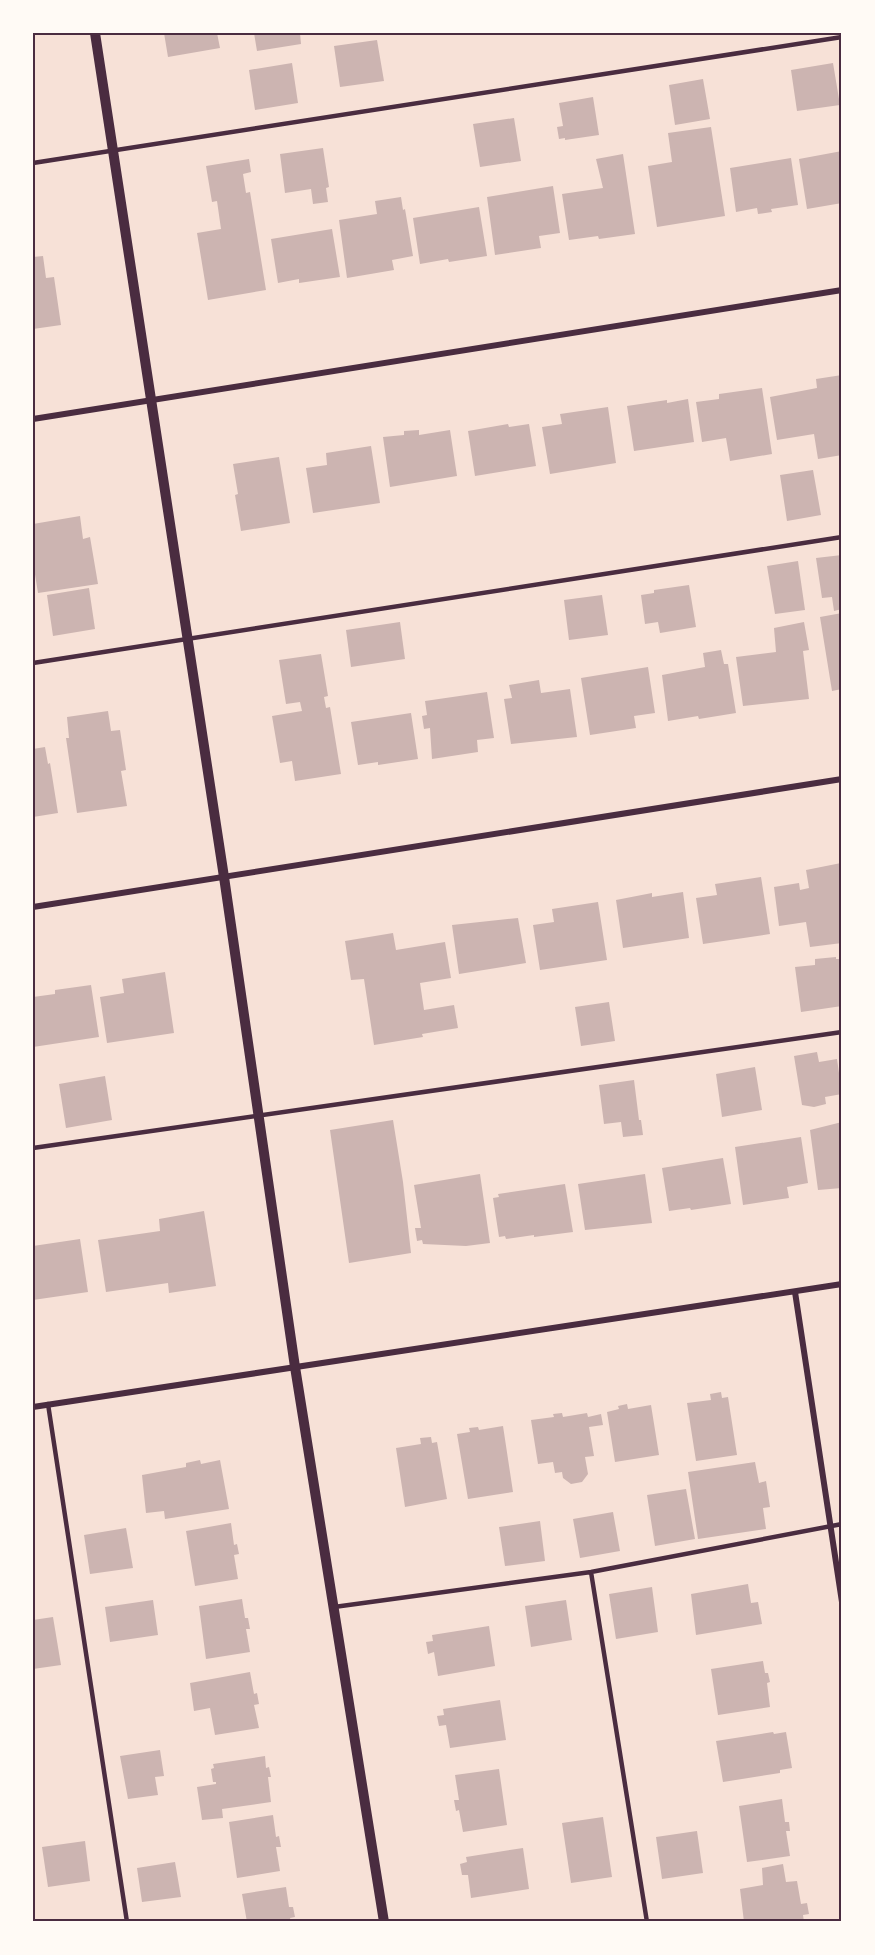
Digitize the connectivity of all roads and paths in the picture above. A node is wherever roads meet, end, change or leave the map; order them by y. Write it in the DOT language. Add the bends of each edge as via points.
graph roads {
  1 [pos="95,33"];
  2 [pos="842,37"];
  3 [pos="113,151"];
  4 [pos="33,163"];
  5 [pos="842,290"];
  6 [pos="151,401"];
  7 [pos="33,419"];
  8 [pos="842,537"];
  9 [pos="187,639"];
  10 [pos="33,663"];
  11 [pos="842,779"];
  12 [pos="224,877"];
  13 [pos="33,907"];
  14 [pos="842,1032"];
  15 [pos="258,1114"];
  16 [pos="33,1148"];
  17 [pos="842,1284"];
  18 [pos="795,1292"];
  19 [pos="296,1367"];
  20 [pos="48,1404"];
  21 [pos="33,1407"];
  22 [pos="842,1524"];
  23 [pos="830,1526"];
  24 [pos="591,1572"];
  25 [pos="842,1602"];
  26 [pos="334,1607"];
  27 [pos="127,1922"];
  28 [pos="384,1922"];
  29 [pos="647,1922"];
  1 -- 3 [label="street"];
  2 -- 3 [label="lane"];
  3 -- 4 [label="lane"];
  3 -- 6 [label="street"];
  5 -- 6 [label="street"];
  6 -- 7 [label="street"];
  6 -- 9 [label="street"];
  8 -- 9 [label="lane"];
  9 -- 10 [label="lane"];
  9 -- 12 [label="street"];
  11 -- 12 [label="street"];
  12 -- 13 [label="street"];
  12 -- 15 [label="street"];
  14 -- 15 [label="lane"];
  15 -- 16 [label="lane"];
  15 -- 19 [label="street"];
  17 -- 18 [label="street"];
  18 -- 19 [label="street"];
  18 -- 23 [label="street"];
  19 -- 20 [label="street"];
  19 -- 26 [label="street"];
  20 -- 21 [label="street"];
  20 -- 27 [label="lane"];
  22 -- 23 [label="lane"];
  23 -- 24 [label="lane"];
  23 -- 25 [label="street"];
  24 -- 26 [label="lane"];
  24 -- 29 [label="lane"];
  26 -- 28 [label="street"];
}
